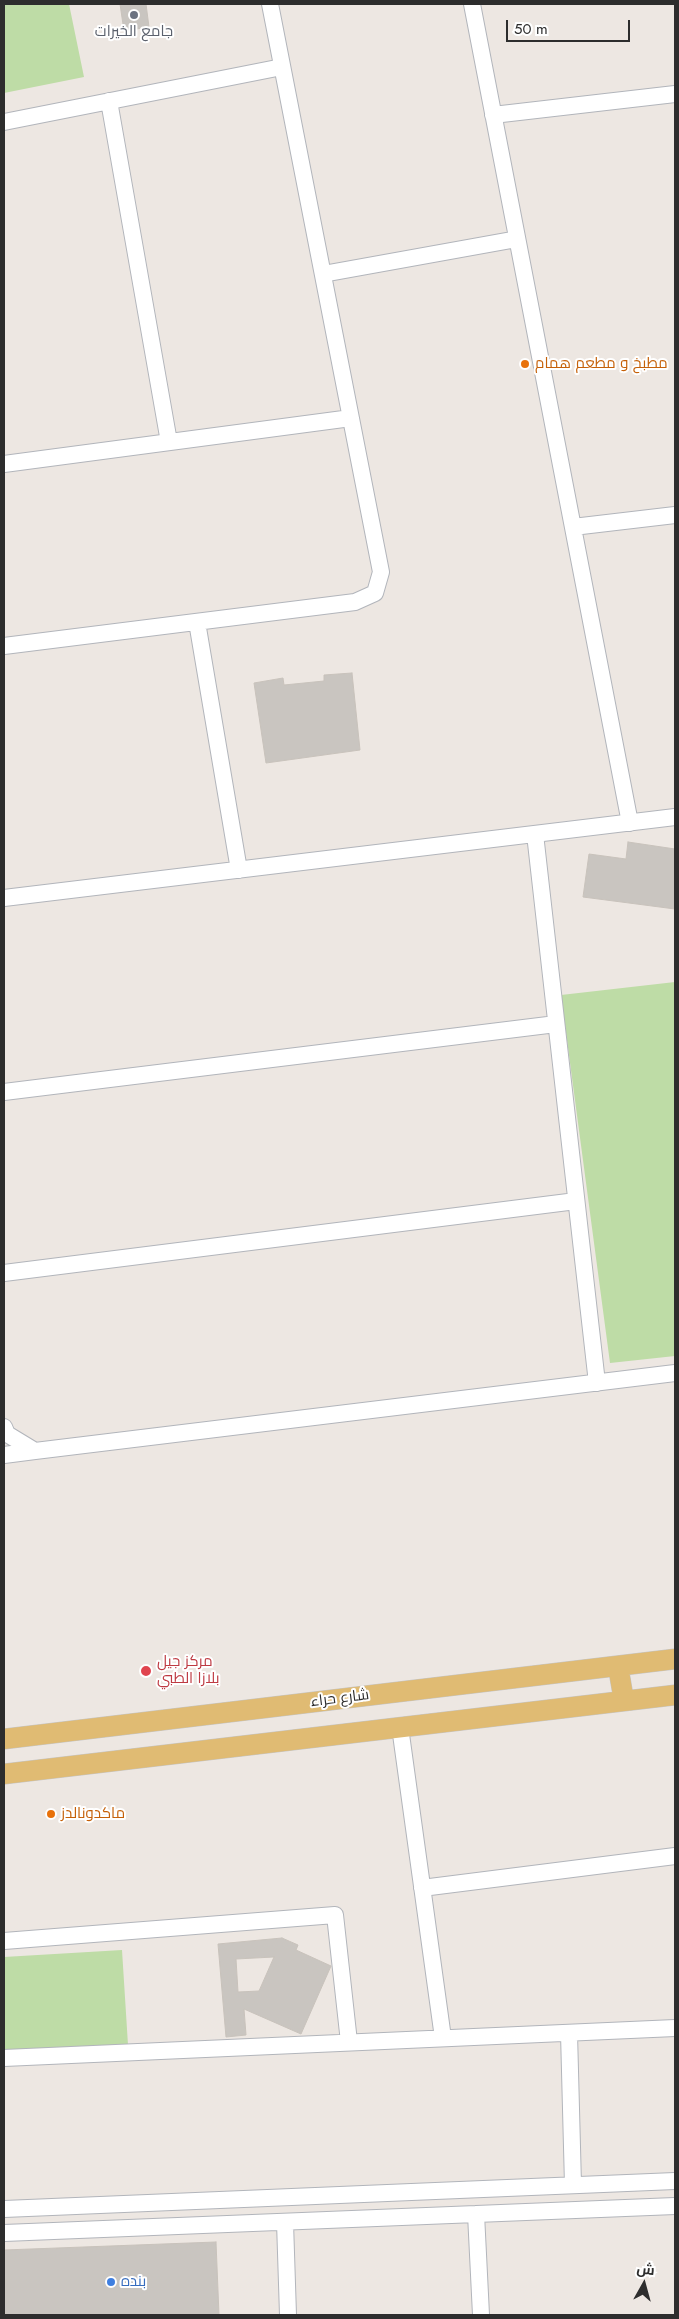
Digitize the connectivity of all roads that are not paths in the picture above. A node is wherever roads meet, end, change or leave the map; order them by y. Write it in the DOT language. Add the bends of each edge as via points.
graph roads {
  1 [pos="270,4"];
  2 [pos="472,4"];
  3 [pos="282,67"];
  4 [pos="675,94"];
  5 [pos="109,101"];
  6 [pos="493,115"];
  7 [pos="4,122"];
  8 [pos="517,239"];
  9 [pos="323,274"];
  10 [pos="351,418"];
  11 [pos="169,442"];
  12 [pos="4,464"];
  13 [pos="675,515"];
  14 [pos="573,527"];
  15 [pos="197,622"];
  16 [pos="4,646"];
  17 [pos="675,817"];
  18 [pos="630,823"];
  19 [pos="534,834"];
  20 [pos="238,870"];
  21 [pos="4,898"];
  22 [pos="556,1024"];
  23 [pos="4,1092"];
  24 [pos="576,1201"];
  25 [pos="4,1273"];
  26 [pos="675,1373"];
  27 [pos="597,1383"];
  28 [pos="4,1427"];
  29 [pos="35,1452"];
  30 [pos="4,1455"];
  31 [pos="675,1659"];
  32 [pos="618,1666"];
  33 [pos="675,1695"];
  34 [pos="624,1701"];
  35 [pos="400,1727"];
  36 [pos="4,1740"];
  37 [pos="4,1774"];
  38 [pos="675,1856"];
  39 [pos="422,1888"];
  40 [pos="4,1941"];
  41 [pos="675,2028"];
  42 [pos="569,2032"];
  43 [pos="443,2038"];
  44 [pos="349,2042"];
  45 [pos="4,2058"];
  46 [pos="675,2180"];
  47 [pos="572,2185"];
  48 [pos="675,2206"];
  49 [pos="4,2209"];
  50 [pos="571,2210"];
  51 [pos="476,2214"];
  52 [pos="286,2222"];
  53 [pos="4,2233"];
  54 [pos="288,2315"];
  55 [pos="481,2315"];
  1 -- 3 [label="street"];
  2 -- 6 [label="street"];
  3 -- 5 [label="street"];
  3 -- 9 [label="street"];
  4 -- 6 [label="street"];
  5 -- 7 [label="street"];
  5 -- 11 [label="street"];
  6 -- 8 [label="street"];
  8 -- 9 [label="street"];
  8 -- 14 [label="street"];
  9 -- 10 [label="street"];
  10 -- 11 [label="street"];
  10 -- 15 [label="street" via="381,572 375,593 355,602"];
  11 -- 12 [label="street"];
  13 -- 14 [label="street"];
  14 -- 18 [label="street"];
  15 -- 16 [label="street"];
  15 -- 20 [label="street"];
  17 -- 18 [label="street"];
  18 -- 19 [label="street"];
  19 -- 20 [label="street"];
  19 -- 22 [label="street"];
  20 -- 21 [label="street"];
  22 -- 23 [label="street"];
  22 -- 24 [label="street"];
  24 -- 25 [label="street"];
  24 -- 27 [label="street"];
  26 -- 27 [label="street"];
  27 -- 29 [label="street"];
  28 -- 29 [label="street" via="7,1434"];
  29 -- 30 [label="street"];
  31 -- 32 [label="main road, شارع حراء"];
  32 -- 34 [label="main road"];
  32 -- 36 [label="main road, شارع حراء"];
  33 -- 34 [label="main road"];
  34 -- 35 [label="main road"];
  35 -- 37 [label="main road"];
  35 -- 39 [label="street"];
  38 -- 39 [label="street"];
  39 -- 43 [label="street"];
  40 -- 44 [label="street" via="334,1915"];
  41 -- 42 [label="street"];
  42 -- 43 [label="street"];
  42 -- 47 [label="street"];
  43 -- 44 [label="street"];
  44 -- 45 [label="street"];
  46 -- 47 [label="street"];
  47 -- 49 [label="street"];
  47 -- 50 [label="street"];
  48 -- 50 [label="street"];
  50 -- 51 [label="street"];
  51 -- 52 [label="street"];
  51 -- 55 [label="street"];
  52 -- 53 [label="street"];
  52 -- 54 [label="street"];
}
